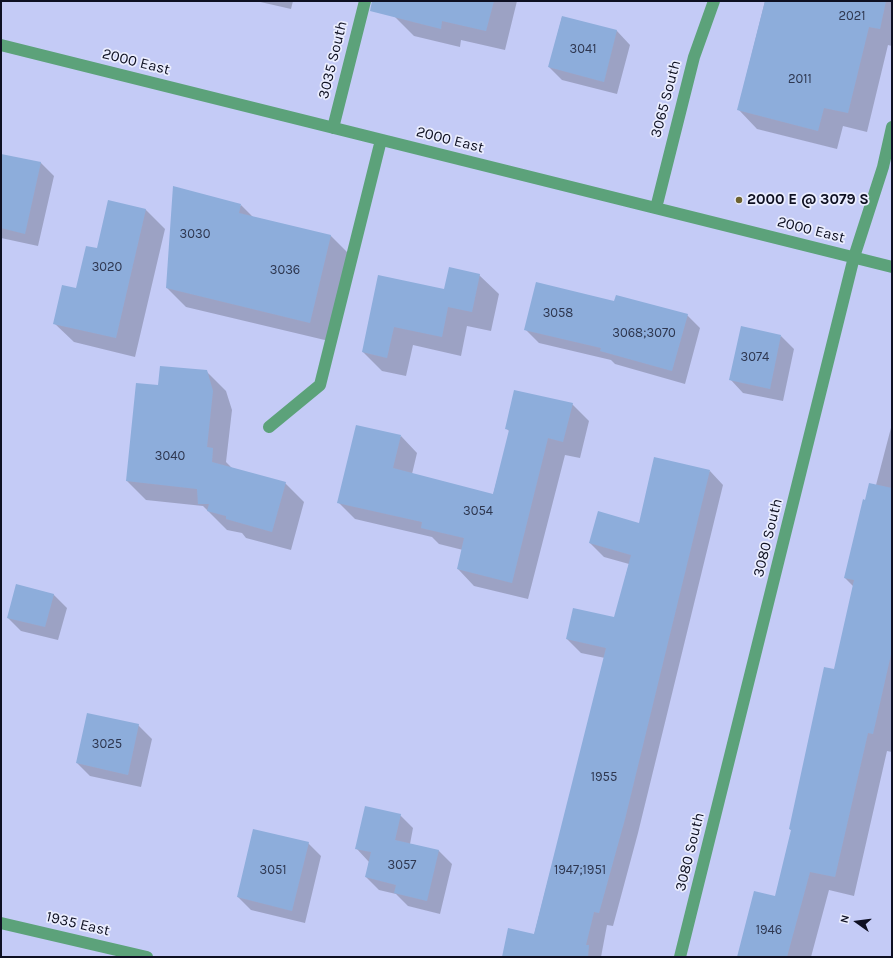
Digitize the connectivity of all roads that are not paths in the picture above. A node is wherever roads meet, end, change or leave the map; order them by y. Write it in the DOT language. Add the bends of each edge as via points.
graph roads {
  1 [pos="365,1"];
  2 [pos="714,1"];
  3 [pos="1,45"];
  4 [pos="892,127"];
  5 [pos="333,128"];
  6 [pos="381,140"];
  7 [pos="656,208"];
  8 [pos="854,257"];
  9 [pos="892,267"];
  10 [pos="270,427"];
  11 [pos="1,923"];
  12 [pos="147,957"];
  13 [pos="680,957"];
  1 -- 5 [label="street, 3035 South"];
  2 -- 7 [label="street, 3065 South" via="694,57"];
  3 -- 5 [label="street, 2000 East"];
  4 -- 8 [label="street, 3080 South" via="883,167"];
  5 -- 6 [label="street, 2000 East"];
  6 -- 7 [label="street, 2000 East"];
  6 -- 10 [label="street" via="320,384"];
  7 -- 8 [label="street, 2000 East"];
  8 -- 9 [label="street, 2000 East"];
  8 -- 13 [label="street, 3080 South"];
  11 -- 12 [label="street, 1935 East"];
}
